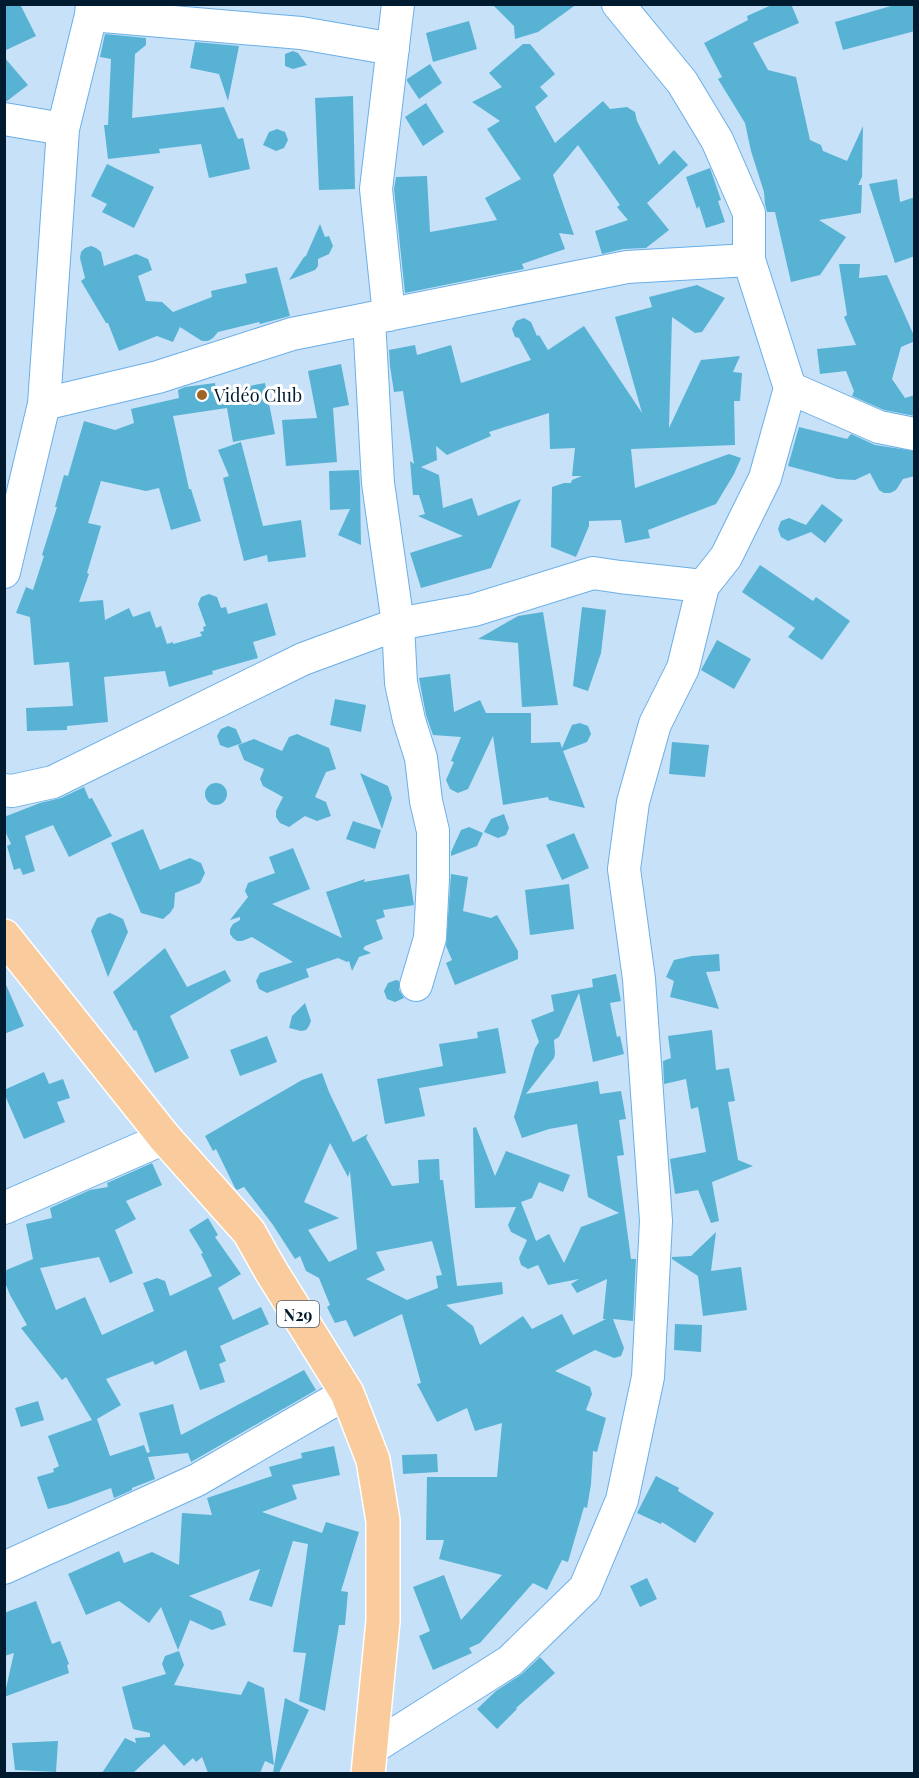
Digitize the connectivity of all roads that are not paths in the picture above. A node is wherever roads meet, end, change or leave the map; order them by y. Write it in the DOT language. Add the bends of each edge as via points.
graph roads {
  1 [pos="398,4"];
  2 [pos="618,4"];
  3 [pos="92,10"];
  4 [pos="393,49"];
  5 [pos="4,119"];
  6 [pos="63,129"];
  7 [pos="750,260"];
  8 [pos="379,317"];
  9 [pos="789,388"];
  10 [pos="44,404"];
  11 [pos="915,434"];
  12 [pos="4,572"];
  13 [pos="703,586"];
  14 [pos="398,624"];
  15 [pos="4,790"];
  16 [pos="4,936"];
  17 [pos="416,985"];
  18 [pos="165,1138"];
  19 [pos="4,1208"];
  20 [pos="347,1393"];
  21 [pos="4,1568"];
  22 [pos="366,1764"];
  1 -- 4 [label="street"];
  2 -- 7 [label="street" via="682,82 717,140 749,213"];
  3 -- 4 [label="street" via="301,33"];
  3 -- 6 [label="street"];
  4 -- 8 [label="street" via="375,189"];
  5 -- 6 [label="street"];
  6 -- 10 [label="street"];
  7 -- 8 [label="street" via="627,267"];
  7 -- 9 [label="street"];
  8 -- 10 [label="street" via="292,334 159,377"];
  8 -- 14 [label="street" via="378,483"];
  9 -- 11 [label="street" via="879,427"];
  9 -- 13 [label="street" via="765,478 726,557"];
  10 -- 12 [label="street"];
  13 -- 14 [label="street" via="593,573 474,610"];
  13 -- 22 [label="street" via="683,668 655,724 633,802 624,869 639,979 656,1221 648,1377 622,1500 585,1588 510,1661"];
  14 -- 15 [label="street" via="303,659 53,782"];
  14 -- 17 [label="street" via="401,683 421,758 433,831 430,938"];
  16 -- 18 [label="main road, N29"];
  18 -- 19 [label="street"];
  18 -- 20 [label="main road, N29" via="249,1232"];
  20 -- 21 [label="street" via="197,1480"];
  20 -- 22 [label="main road, N29" via="373,1460 383,1521 383,1621"];
}
